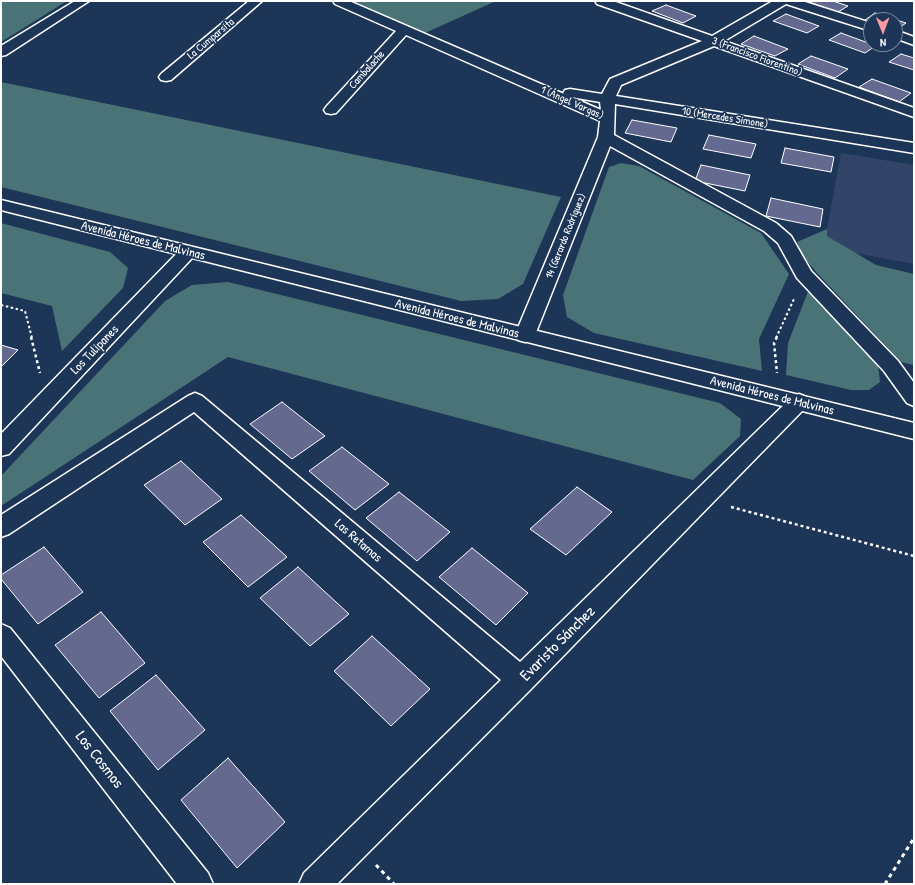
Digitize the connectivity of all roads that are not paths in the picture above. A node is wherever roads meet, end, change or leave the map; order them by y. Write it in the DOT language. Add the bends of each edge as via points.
graph roads {
  1 [pos="83,1"];
  2 [pos="256,1"];
  3 [pos="339,1"];
  4 [pos="601,1"];
  5 [pos="782,1"];
  6 [pos="790,1"];
  7 [pos="863,24"];
  8 [pos="404,29"];
  9 [pos="903,37"];
  10 [pos="914,40"];
  11 [pos="714,41"];
  12 [pos="1,52"];
  13 [pos="166,77"];
  14 [pos="536,87"];
  15 [pos="607,99"];
  16 [pos="331,110"];
  17 [pos="914,113"];
  18 [pos="608,119"];
  19 [pos="606,137"];
  20 [pos="914,148"];
  21 [pos="1,205"];
  22 [pos="188,252"];
  23 [pos="525,335"];
  24 [pos="914,398"];
  25 [pos="788,400"];
  26 [pos="914,431"];
  27 [pos="1,448"];
  28 [pos="1,527"];
  29 [pos="1,636"];
  30 [pos="521,680"];
  31 [pos="197,884"];
  32 [pos="315,884"];
  1 -- 12 [label="street"];
  2 -- 13 [label="street, La Cumparsita"];
  3 -- 8 [label="street, 1 (Ángel Vargas)"];
  4 -- 11 [label="street, 3 (Francisco Fiorentino)"];
  5 -- 11 [label="street"];
  6 -- 7 [label="street"];
  8 -- 14 [label="street, 1 (Ángel Vargas)"];
  8 -- 16 [label="street, Cambalache"];
  9 -- 10 [label="street"];
  11 -- 15 [label="street" via="615,82"];
  11 -- 17 [label="street, 3 (Francisco Fiorentino)"];
  14 -- 15 [label="street, 10 (Mercedes Simone)"];
  14 -- 18 [label="street, 1 (Ángel Vargas)"];
  15 -- 18 [label="street"];
  15 -- 20 [label="street, 10 (Mercedes Simone)"];
  18 -- 19 [label="street, 1 (Ángel Vargas)"];
  19 -- 23 [label="street, 14 (Gerardo Rodríguez)"];
  19 -- 24 [label="street, 1 (Ángel Vargas)" via="770,227 786,240 804,274 891,366"];
  21 -- 22 [label="street, Avenida Héroes de Malvinas"];
  22 -- 23 [label="street, Avenida Héroes de Malvinas"];
  22 -- 27 [label="street, Los Tulipanes"];
  23 -- 25 [label="street, Avenida Héroes de Malvinas"];
  25 -- 26 [label="street, Avenida Héroes de Malvinas"];
  25 -- 30 [label="street, Evaristo Sánchez" via="702,499"];
  28 -- 30 [label="street, Las Retamas" via="195,401"];
  29 -- 31 [label="street, Los Cosmos"];
  30 -- 32 [label="street, Evaristo Sánchez"];
}
